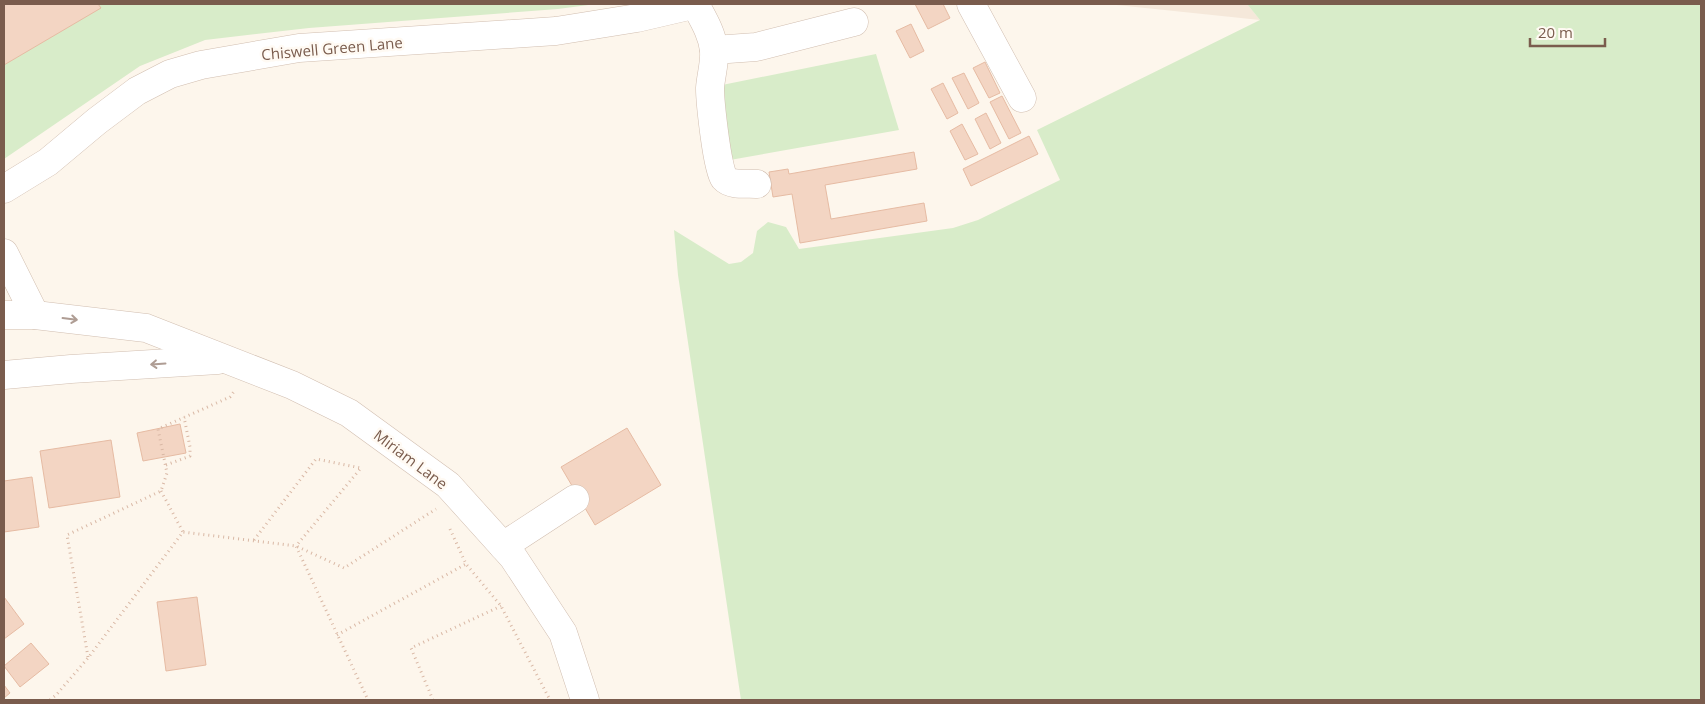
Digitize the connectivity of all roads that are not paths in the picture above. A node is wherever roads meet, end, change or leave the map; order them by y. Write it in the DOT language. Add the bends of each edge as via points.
graph roads {
  1 [pos="696,4"];
  2 [pos="971,4"];
  3 [pos="854,22"];
  4 [pos="714,50"];
  5 [pos="1022,98"];
  6 [pos="757,184"];
  7 [pos="4,189"];
  8 [pos="4,253"];
  9 [pos="4,315"];
  10 [pos="35,315"];
  11 [pos="224,360"];
  12 [pos="4,375"];
  13 [pos="575,499"];
  14 [pos="503,546"];
  15 [pos="585,700"];
  1 -- 4 [label="street" via="710,30"];
  1 -- 7 [label="street, Chiswell Green Lane" via="637,18 556,30 299,48 201,65 170,74 138,91 48,162"];
  2 -- 5 [label="street"];
  3 -- 4 [label="street" via="756,47"];
  4 -- 6 [label="street" via="710,88 718,164 723,177 731,183"];
  8 -- 10 [label="street"];
  9 -- 10 [label="street, Miriam Lane"];
  10 -- 11 [label="street, Miriam Lane, one-way" via="146,328"];
  11 -- 12 [label="street, one-way"];
  11 -- 14 [label="street, Miriam Lane" via="292,385 349,413 448,485"];
  13 -- 14 [label="street"];
  14 -- 15 [label="street, Miriam Lane" via="563,633"];
}
